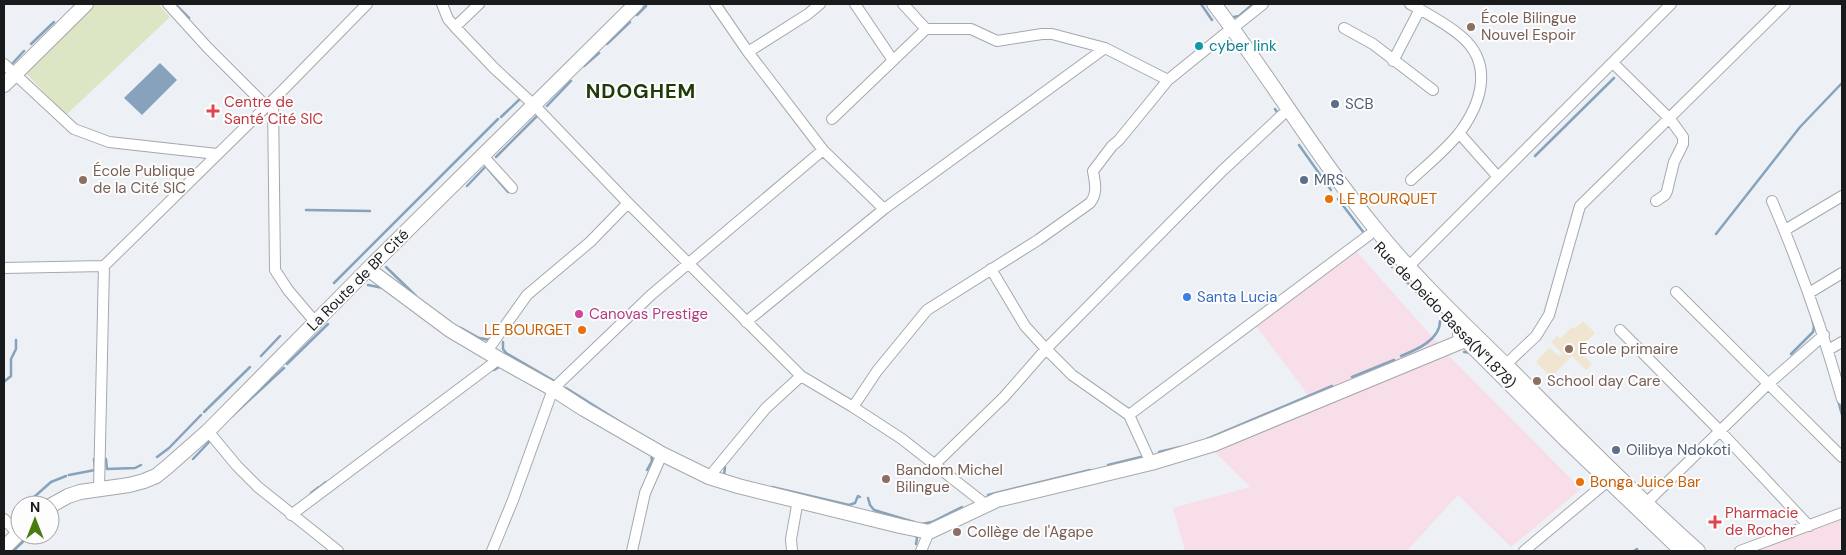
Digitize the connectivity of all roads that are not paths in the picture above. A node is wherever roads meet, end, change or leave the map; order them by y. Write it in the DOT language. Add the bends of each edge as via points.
graph roads {
  1 [pos="86,4"];
  2 [pos="168,4"];
  3 [pos="367,4"];
  4 [pos="442,4"];
  5 [pos="479,4"];
  6 [pos="636,4"];
  7 [pos="715,4"];
  8 [pos="820,4"];
  9 [pos="857,4"];
  10 [pos="903,4"];
  11 [pos="1205,4"];
  12 [pos="1214,4"];
  13 [pos="1263,4"];
  14 [pos="1410,4"];
  15 [pos="1671,4"];
  16 [pos="1785,4"];
  17 [pos="1420,9"];
  18 [pos="455,27"];
  19 [pos="1344,28"];
  20 [pos="926,29"];
  21 [pos="1229,30"];
  22 [pos="1105,48"];
  23 [pos="748,52"];
  24 [pos="892,59"];
  25 [pos="1393,61"];
  26 [pos="1613,63"];
  27 [pos="4,64"];
  28 [pos="15,74"];
  29 [pos="1168,80"];
  30 [pos="4,85"];
  31 [pos="1433,90"];
  32 [pos="270,103"];
  33 [pos="534,105"];
  34 [pos="1282,115"];
  35 [pos="832,119"];
  36 [pos="1670,119"];
  37 [pos="1459,133"];
  38 [pos="823,150"];
  39 [pos="216,154"];
  40 [pos="483,156"];
  41 [pos="1323,167"];
  42 [pos="1498,177"];
  43 [pos="1411,180"];
  44 [pos="512,188"];
  45 [pos="1842,196"];
  46 [pos="1656,201"];
  47 [pos="1772,201"];
  48 [pos="628,203"];
  49 [pos="884,209"];
  50 [pos="1785,230"];
  51 [pos="1369,235"];
  52 [pos="690,264"];
  53 [pos="104,266"];
  54 [pos="1408,267"];
  55 [pos="4,268"];
  56 [pos="368,269"];
  57 [pos="992,269"];
  58 [pos="1842,273"];
  59 [pos="1676,292"];
  60 [pos="1810,293"];
  61 [pos="316,322"];
  62 [pos="746,322"];
  63 [pos="1620,330"];
  64 [pos="1824,335"];
  65 [pos="1469,337"];
  66 [pos="1842,342"];
  67 [pos="1046,349"];
  68 [pos="1828,350"];
  69 [pos="487,351"];
  70 [pos="499,359"];
  71 [pos="1502,368"];
  72 [pos="801,376"];
  73 [pos="1768,384"];
  74 [pos="553,389"];
  75 [pos="1842,399"];
  76 [pos="853,407"];
  77 [pos="1129,415"];
  78 [pos="208,431"];
  79 [pos="1720,431"];
  80 [pos="662,454"];
  81 [pos="1842,457"];
  82 [pos="1151,463"];
  83 [pos="935,464"];
  84 [pos="709,477"];
  85 [pos="1608,481"];
  86 [pos="99,489"];
  87 [pos="60,500"];
  88 [pos="798,500"];
  89 [pos="985,504"];
  90 [pos="1642,507"];
  91 [pos="1842,513"];
  92 [pos="291,515"];
  93 [pos="1809,526"];
  94 [pos="929,532"];
  95 [pos="338,551"];
  96 [pos="492,551"];
  97 [pos="632,551"];
  98 [pos="792,551"];
  99 [pos="921,551"];
  100 [pos="1524,551"];
  101 [pos="1682,551"];
  102 [pos="1698,551"];
  103 [pos="1740,551"];
  1 -- 28 [label="street"];
  2 -- 32 [label="street" via="207,47"];
  3 -- 32 [label="street"];
  4 -- 18 [label="street"];
  5 -- 18 [label="street"];
  6 -- 33 [label="street, La Route de BP Cité"];
  7 -- 23 [label="street"];
  8 -- 23 [label="street"];
  9 -- 24 [label="street"];
  10 -- 20 [label="street"];
  11 -- 21 [label="street, Rue de Deido Bassa(N°1.878)"];
  12 -- 21 [label="street"];
  13 -- 21 [label="street"];
  14 -- 17 [label="street"];
  15 -- 26 [label="street"];
  16 -- 36 [label="street"];
  17 -- 25 [label="street"];
  17 -- 37 [label="street" via="1463,38 1476,53 1482,72 1480,93"];
  18 -- 33 [label="street"];
  19 -- 25 [label="street" via="1373,44"];
  20 -- 22 [label="street" via="971,29 997,41 1047,34"];
  20 -- 24 [label="street"];
  21 -- 29 [label="street"];
  21 -- 34 [label="street, Rue de Deido Bassa(N°1.878)"];
  21 -- 41 [label="street"];
  22 -- 29 [label="street"];
  22 -- 49 [label="street"];
  23 -- 38 [label="street"];
  24 -- 35 [label="street"];
  25 -- 31 [label="street"];
  26 -- 36 [label="street"];
  26 -- 42 [label="street"];
  27 -- 28 [label="street"];
  28 -- 30 [label="street"];
  28 -- 39 [label="street" via="74,129 109,142"];
  29 -- 57 [label="street" via="1093,171 1096,187 1090,203"];
  32 -- 39 [label="street"];
  32 -- 61 [label="street" via="274,270"];
  33 -- 40 [label="street, La Route de BP Cité"];
  33 -- 48 [label="street"];
  34 -- 41 [label="street, Rue de Deido Bassa(N°1.878)"];
  34 -- 67 [label="street"];
  36 -- 46 [label="street" via="1684,141 1674,162 1667,191"];
  36 -- 71 [label="street" via="1580,206 1549,315 1536,336"];
  37 -- 42 [label="street"];
  37 -- 43 [label="street"];
  38 -- 49 [label="street"];
  38 -- 52 [label="street"];
  39 -- 53 [label="street"];
  40 -- 44 [label="street"];
  40 -- 56 [label="street, La Route de BP Cité"];
  41 -- 51 [label="street, Rue de Deido Bassa(N°1.878)"];
  41 -- 54 [label="street"];
  42 -- 54 [label="street"];
  45 -- 50 [label="street"];
  47 -- 50 [label="street"];
  48 -- 52 [label="street"];
  48 -- 69 [label="street" via="590,242 526,295"];
  49 -- 62 [label="street"];
  50 -- 60 [label="street"];
  51 -- 65 [label="street, Rue de Deido Bassa(N°1.878)" via="1402,274"];
  51 -- 77 [label="street"];
  52 -- 62 [label="street"];
  52 -- 74 [label="street" via="651,296"];
  53 -- 55 [label="street"];
  53 -- 86 [label="street"];
  54 -- 65 [label="street"];
  56 -- 61 [label="street, La Route de BP Cité"];
  56 -- 69 [label="street" via="450,330"];
  57 -- 67 [label="street" via="1024,326"];
  57 -- 76 [label="street" via="923,314"];
  58 -- 60 [label="street"];
  59 -- 73 [label="street"];
  60 -- 64 [label="street"];
  61 -- 78 [label="street, La Route de BP Cité"];
  62 -- 72 [label="street"];
  63 -- 79 [label="street"];
  64 -- 68 [label="street"];
  64 -- 73 [label="street"];
  65 -- 71 [label="street"];
  65 -- 82 [label="street" via="1236,436"];
  66 -- 68 [label="street"];
  67 -- 77 [label="street" via="1072,375"];
  67 -- 83 [label="street" via="1004,397"];
  68 -- 75 [label="street"];
  69 -- 70 [label="street"];
  70 -- 74 [label="street"];
  70 -- 92 [label="street"];
  71 -- 85 [label="street, Rue de Deido Bassa(N°1.878)"];
  71 -- 90 [label="street"];
  72 -- 76 [label="street"];
  72 -- 84 [label="street" via="766,408"];
  73 -- 79 [label="street"];
  73 -- 81 [label="street"];
  74 -- 80 [label="street"];
  74 -- 96 [label="street"];
  76 -- 83 [label="street"];
  77 -- 82 [label="street"];
  78 -- 86 [label="street, La Route de BP Cité" via="156,476 128,486"];
  78 -- 92 [label="street" via="258,488"];
  79 -- 90 [label="street"];
  79 -- 93 [label="street"];
  80 -- 84 [label="street"];
  80 -- 97 [label="street" via="645,493"];
  82 -- 89 [label="street"];
  83 -- 89 [label="street"];
  84 -- 88 [label="street"];
  85 -- 90 [label="street, Rue de Deido Bassa(N°1.878)"];
  85 -- 100 [label="street"];
  86 -- 87 [label="street, La Route de BP Cité"];
  88 -- 94 [label="street"];
  88 -- 98 [label="street" via="791,538"];
  89 -- 94 [label="street"];
  90 -- 101 [label="street, Rue de Deido Bassa(N°1.878)"];
  90 -- 102 [label="street"];
  91 -- 93 [label="street"];
  92 -- 95 [label="street"];
  93 -- 103 [label="street"];
  94 -- 99 [label="street"];
}
